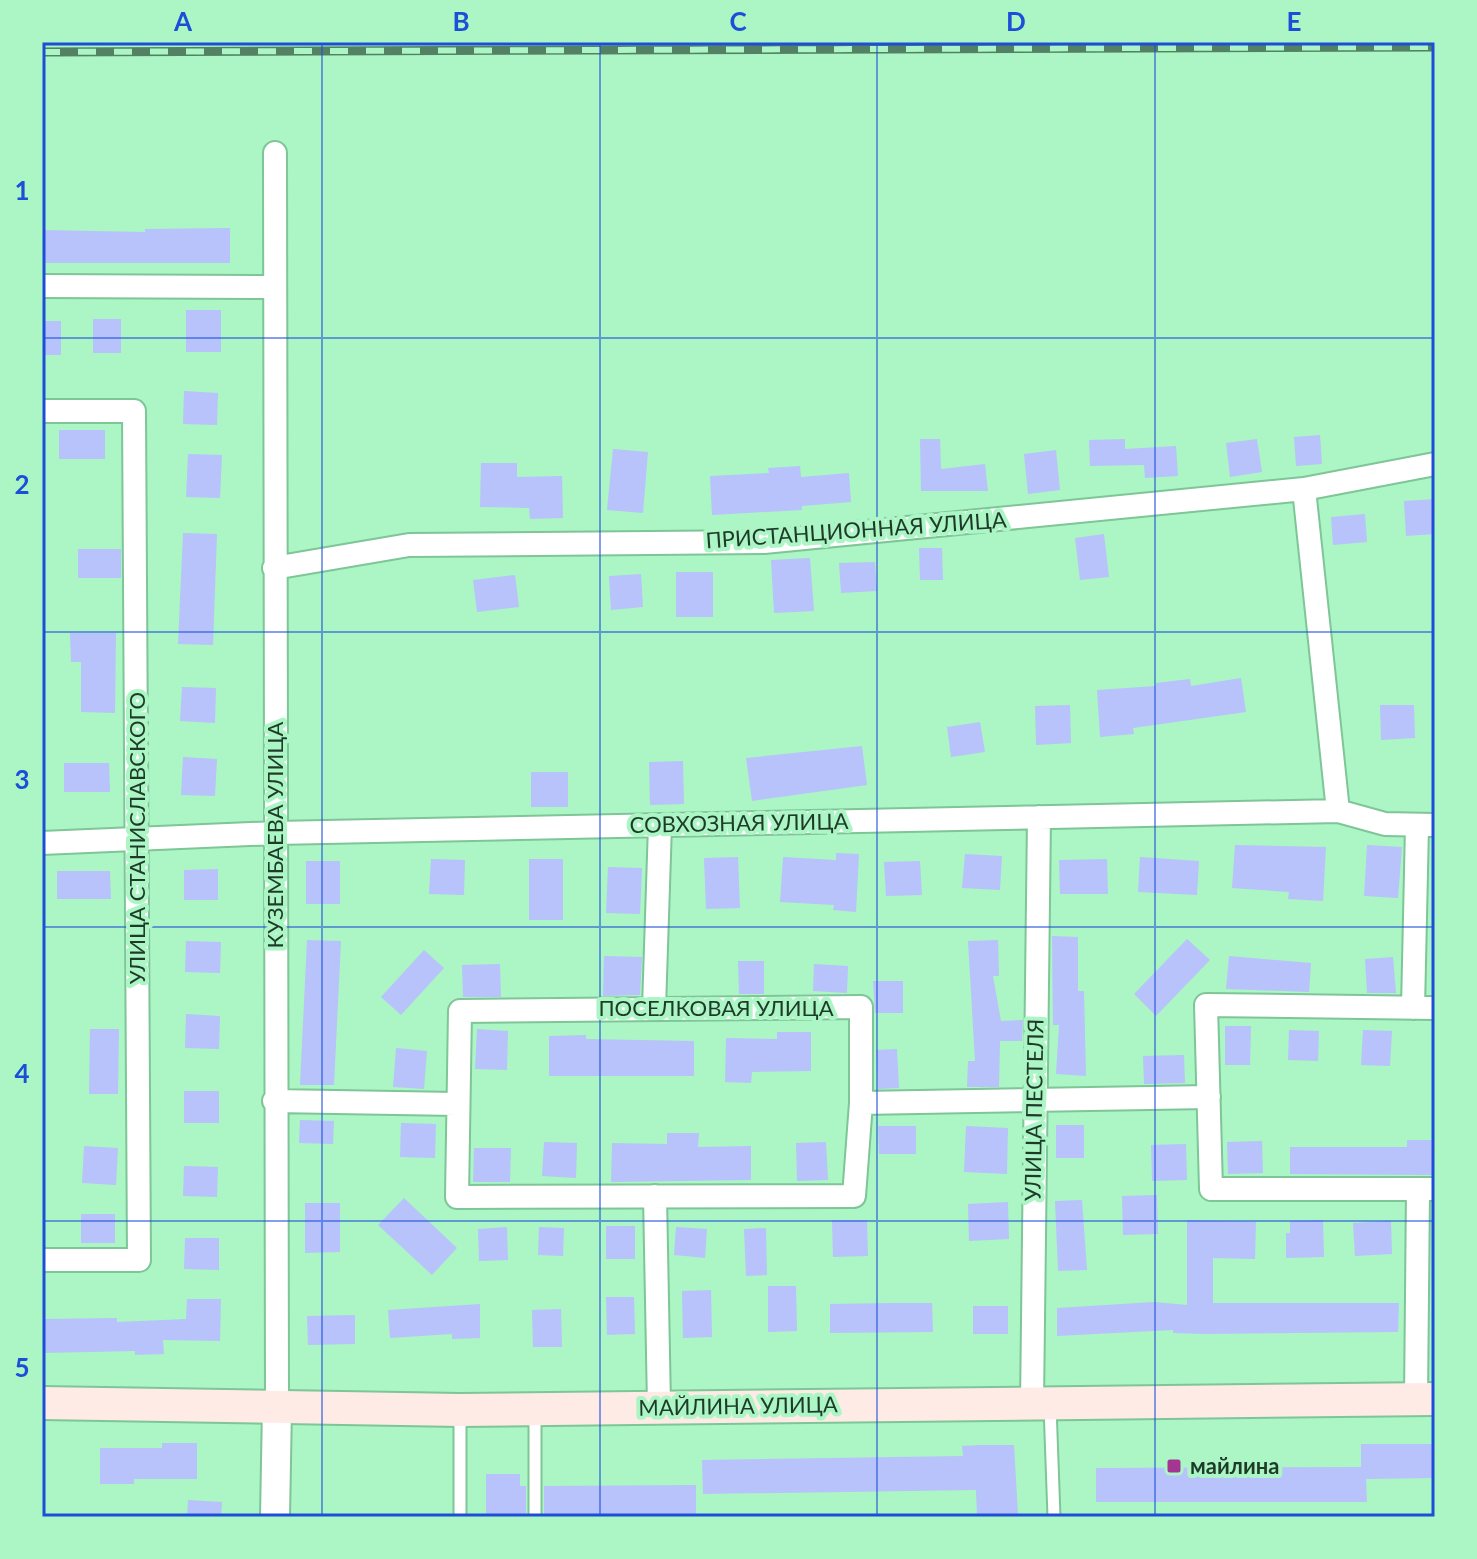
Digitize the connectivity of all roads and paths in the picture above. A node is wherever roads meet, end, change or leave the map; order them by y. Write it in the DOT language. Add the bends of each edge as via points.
graph roads {
  1 [pos="275,153"];
  2 [pos="42,286"];
  3 [pos="275,287"];
  4 [pos="42,411"];
  5 [pos="1435,464"];
  6 [pos="1304,489"];
  7 [pos="274,568"];
  8 [pos="1338,811"];
  9 [pos="1039,817"];
  10 [pos="660,825"];
  11 [pos="1426,826"];
  12 [pos="276,833"];
  13 [pos="137,839"];
  14 [pos="42,843"];
  15 [pos="654,1008"];
  16 [pos="1424,1008"];
  17 [pos="1209,1097"];
  18 [pos="1034,1100"];
  19 [pos="274,1101"];
  20 [pos="861,1103"];
  21 [pos="457,1104"];
  22 [pos="1427,1189"];
  23 [pos="655,1196"];
  24 [pos="42,1260"];
  25 [pos="1425,1399"];
  26 [pos="42,1403"];
  27 [pos="1041,1404"];
  28 [pos="659,1406"];
  29 [pos="277,1407"];
  30 [pos="535,1409"];
  31 [pos="460,1410"];
  32 [pos="275,1517"];
  33 [pos="460,1517"];
  34 [pos="535,1517"];
  35 [pos="1054,1517"];
  1 -- 3 [label="street, КУЗЕМБАЕВА УЛИЦА"];
  2 -- 3 [label="street"];
  3 -- 7 [label="street, КУЗЕМБАЕВА УЛИЦА"];
  4 -- 13 [label="street, УЛИЦА СТАНИСЛАВСКОГО" via="134,411"];
  5 -- 6 [label="street, ПРИСТАНЦИОННАЯ УЛИЦА"];
  6 -- 7 [label="street, ПРИСТАНЦИОННАЯ УЛИЦА" via="764,542 409,545"];
  6 -- 8 [label="street"];
  7 -- 12 [label="street, КУЗЕМБАЕВА УЛИЦА"];
  8 -- 9 [label="street, СОВХОЗНАЯ УЛИЦА"];
  8 -- 11 [label="street, СОВХОЗНАЯ УЛИЦА" via="1385,824"];
  9 -- 10 [label="street, СОВХОЗНАЯ УЛИЦА"];
  9 -- 18 [label="street, УЛИЦА ПЕСТЕЛЯ"];
  10 -- 12 [label="street, СОВХОЗНАЯ УЛИЦА"];
  10 -- 15 [label="street"];
  11 -- 16 [label="street"];
  12 -- 13 [label="street, СОВХОЗНАЯ УЛИЦА"];
  12 -- 19 [label="street, КУЗЕМБАЕВА УЛИЦА"];
  13 -- 14 [label="street, СОВХОЗНАЯ УЛИЦА"];
  13 -- 24 [label="street, УЛИЦА СТАНИСЛАВСКОГО" via="139,1260"];
  15 -- 20 [label="street, ПОСЕЛКОВАЯ УЛИЦА" via="861,1007"];
  15 -- 21 [label="street, ПОСЕЛКОВАЯ УЛИЦА" via="460,1011"];
  16 -- 17 [label="street" via="1206,1005"];
  17 -- 18 [label="street"];
  17 -- 22 [label="street" via="1211,1189"];
  18 -- 20 [label="street"];
  18 -- 27 [label="street, УЛИЦА ПЕСТЕЛЯ"];
  19 -- 21 [label="street"];
  19 -- 29 [label="street, КУЗЕМБАЕВА УЛИЦА"];
  20 -- 23 [label="street, ПОСЕЛКОВАЯ УЛИЦА" via="854,1196"];
  21 -- 23 [label="street, ПОСЕЛКОВАЯ УЛИЦА" via="457,1197"];
  22 -- 25 [label="street"];
  23 -- 28 [label="street"];
  25 -- 27 [label="main road, МАЙЛИНА УЛИЦА"];
  26 -- 29 [label="main road, МАЙЛИНА УЛИЦА"];
  27 -- 28 [label="main road, МАЙЛИНА УЛИЦА"];
  27 -- 35 [label="lane"];
  28 -- 30 [label="main road, МАЙЛИНА УЛИЦА"];
  29 -- 31 [label="main road, МАЙЛИНА УЛИЦА"];
  29 -- 32 [label="street, КУЗЕМБАЕВА УЛИЦА"];
  30 -- 31 [label="main road, МАЙЛИНА УЛИЦА"];
  30 -- 34 [label="lane"];
  31 -- 33 [label="lane"];
}
